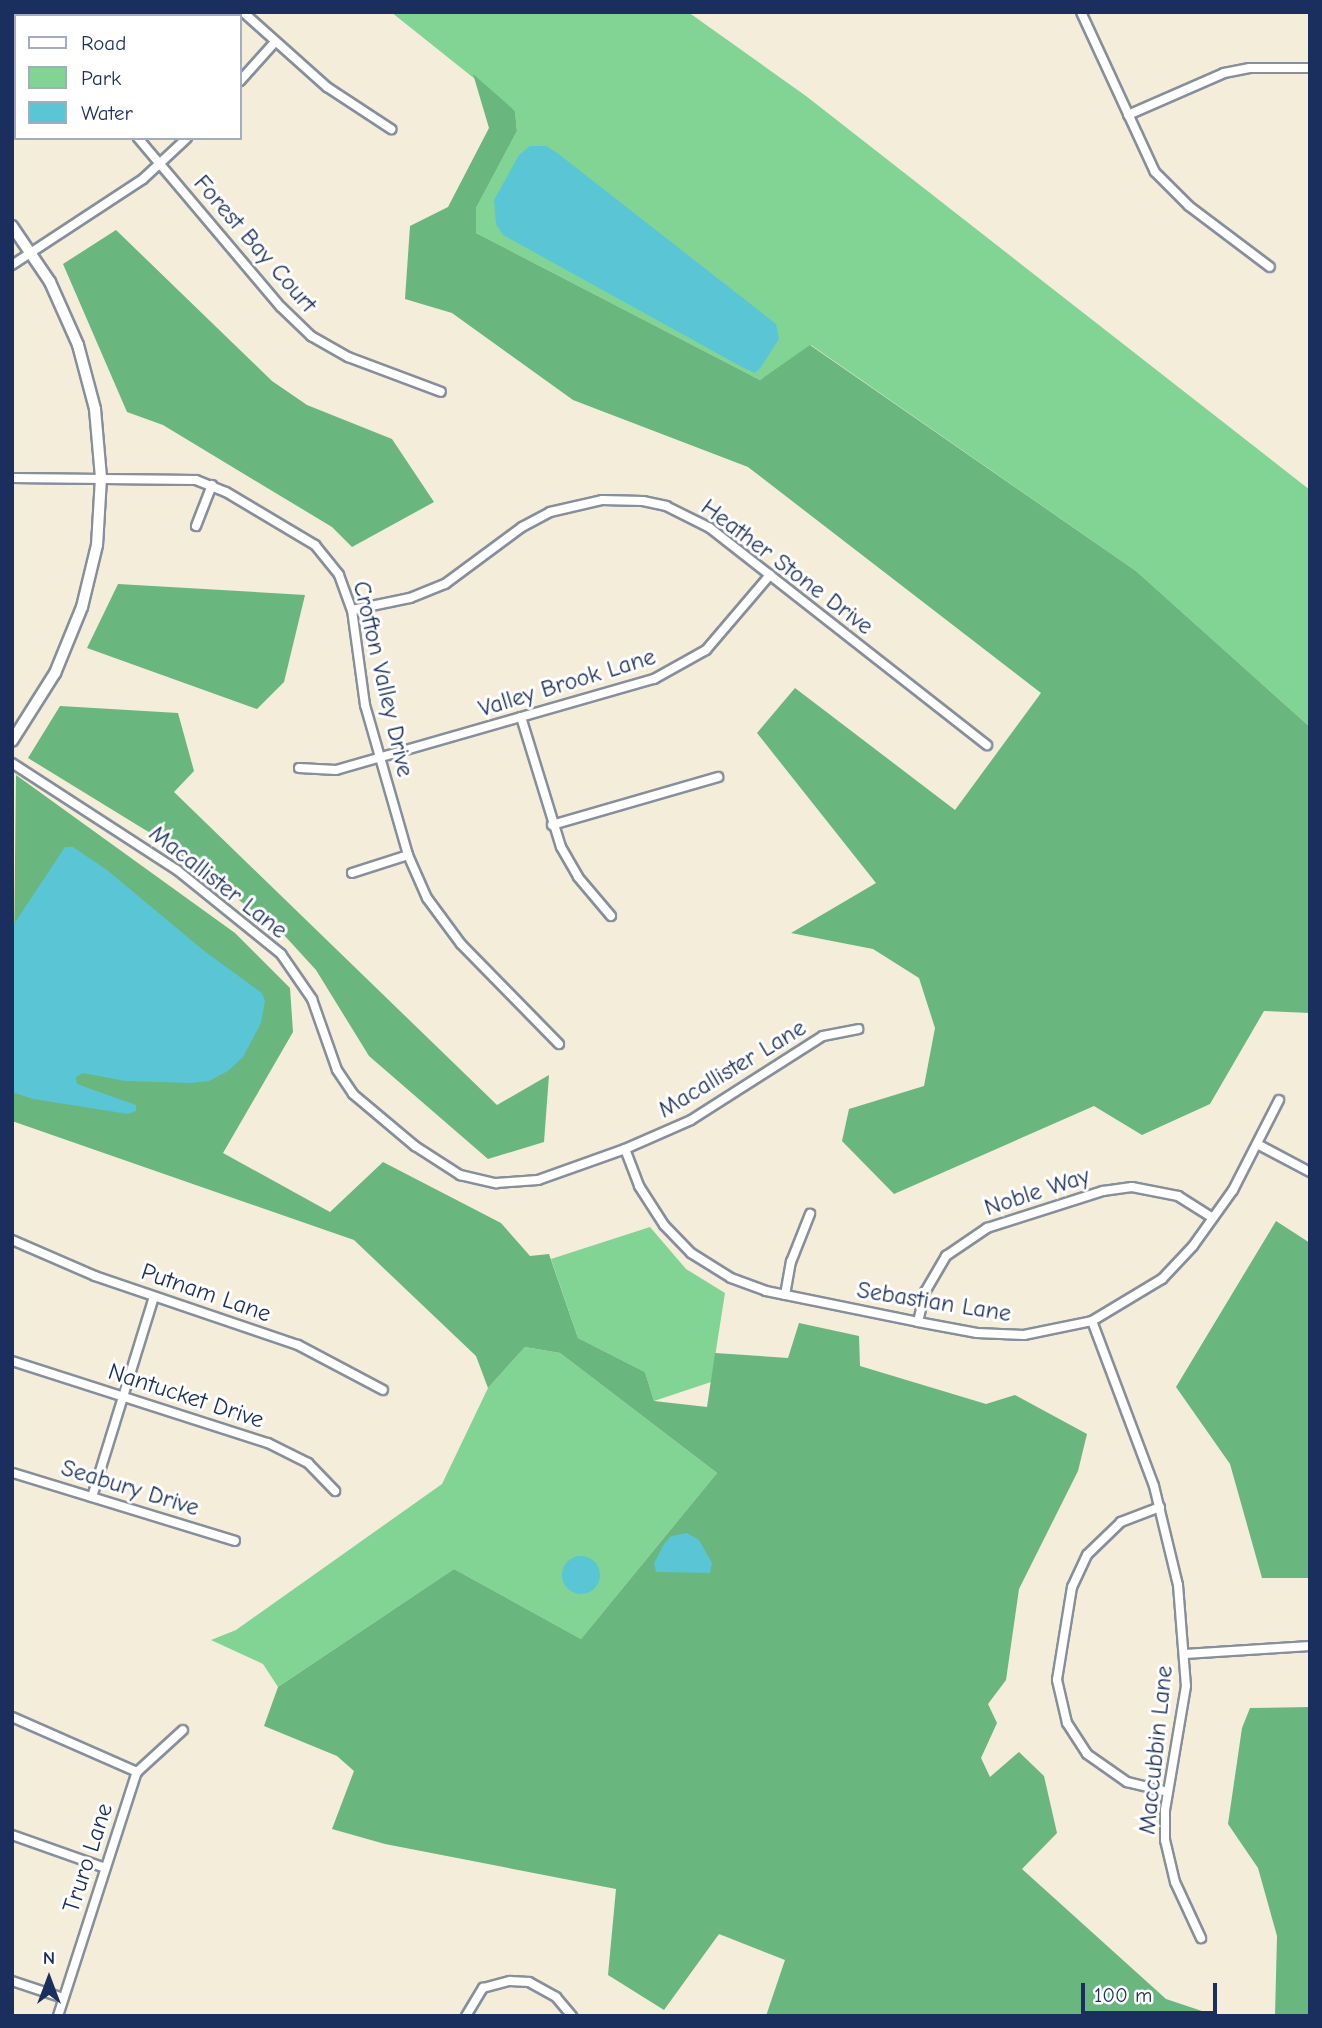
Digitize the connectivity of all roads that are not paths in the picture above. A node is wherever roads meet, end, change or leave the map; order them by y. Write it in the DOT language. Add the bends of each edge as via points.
graph roads {
  1 [pos="243,12"];
  2 [pos="1081,12"];
  3 [pos="275,42"];
  4 [pos="1310,68"];
  5 [pos="242,79"];
  6 [pos="1128,115"];
  7 [pos="391,128"];
  8 [pos="140,140"];
  9 [pos="185,140"];
  10 [pos="161,165"];
  11 [pos="12,226"];
  12 [pos="32,252"];
  13 [pos="12,265"];
  14 [pos="1270,267"];
  15 [pos="441,391"];
  16 [pos="12,478"];
  17 [pos="101,478"];
  18 [pos="212,485"];
  19 [pos="196,526"];
  20 [pos="770,575"];
  21 [pos="352,610"];
  22 [pos="521,717"];
  23 [pos="12,741"];
  24 [pos="988,745"];
  25 [pos="380,758"];
  26 [pos="12,763"];
  27 [pos="299,768"];
  28 [pos="718,777"];
  29 [pos="552,825"];
  30 [pos="408,855"];
  31 [pos="352,873"];
  32 [pos="611,916"];
  33 [pos="858,1029"];
  34 [pos="559,1044"];
  35 [pos="1279,1100"];
  36 [pos="1259,1145"];
  37 [pos="625,1149"];
  38 [pos="1310,1172"];
  39 [pos="810,1214"];
  40 [pos="1213,1218"];
  41 [pos="12,1240"];
  42 [pos="785,1295"];
  43 [pos="153,1297"];
  44 [pos="1093,1321"];
  45 [pos="918,1322"];
  46 [pos="12,1361"];
  47 [pos="383,1390"];
  48 [pos="122,1395"];
  49 [pos="13,1473"];
  50 [pos="335,1491"];
  51 [pos="92,1497"];
  52 [pos="1160,1507"];
  53 [pos="234,1541"];
  54 [pos="1310,1646"];
  55 [pos="1185,1654"];
  56 [pos="12,1717"];
  57 [pos="183,1730"];
  58 [pos="137,1772"];
  59 [pos="1168,1792"];
  60 [pos="12,1835"];
  61 [pos="105,1868"];
  62 [pos="1201,1938"];
  63 [pos="12,1981"];
  64 [pos="64,1998"];
  65 [pos="58,2016"];
  66 [pos="466,2016"];
  67 [pos="572,2016"];
  1 -- 3 [label="street"];
  2 -- 6 [label="street"];
  3 -- 5 [label="street"];
  3 -- 7 [label="street" via="327,87"];
  4 -- 6 [label="street" via="1224,73"];
  6 -- 14 [label="street" via="1168,188"];
  8 -- 10 [label="street, Forest Bay Court"];
  9 -- 10 [label="street"];
  10 -- 12 [label="street"];
  10 -- 15 [label="street, Forest Bay Court" via="281,307 312,336 348,357"];
  11 -- 12 [label="street"];
  12 -- 13 [label="street"];
  12 -- 17 [label="street" via="64,309 89,380"];
  16 -- 17 [label="street, Crofton Valley Drive"];
  17 -- 18 [label="street, Crofton Valley Drive" via="185,478"];
  17 -- 23 [label="street" via="97,545 82,607 55,673"];
  18 -- 19 [label="street"];
  18 -- 21 [label="street, Crofton Valley Drive" via="315,545 339,575"];
  20 -- 21 [label="street, Heather Stone Drive" via="710,528 666,506 602,500 565,507 534,520 466,571 428,591"];
  20 -- 22 [label="street, Valley Brook Lane" via="724,634 690,661 654,679"];
  20 -- 24 [label="street, Heather Stone Drive"];
  21 -- 25 [label="street, Crofton Valley Drive" via="360,686"];
  22 -- 25 [label="street, Valley Brook Lane"];
  22 -- 29 [label="street"];
  25 -- 27 [label="street, Valley Brook Lane" via="323,772"];
  25 -- 30 [label="street, Crofton Valley Drive"];
  26 -- 37 [label="street, Macallister Lane" via="177,870 281,954 312,999 344,1083 377,1117 444,1167 478,1181 516,1183"];
  28 -- 29 [label="street"];
  29 -- 32 [label="street" via="578,877"];
  30 -- 31 [label="street"];
  30 -- 34 [label="street, Crofton Valley Drive" via="427,898 447,928"];
  33 -- 37 [label="street, Macallister Lane" via="823,1036 691,1120"];
  35 -- 36 [label="street, Sebastian Lane"];
  36 -- 38 [label="street"];
  36 -- 40 [label="street, Sebastian Lane"];
  37 -- 42 [label="street, Sebastian Lane" via="646,1199 681,1245 731,1278"];
  39 -- 42 [label="street" via="791,1262"];
  40 -- 44 [label="street, Sebastian Lane" via="1162,1279"];
  40 -- 45 [label="street, Noble Way" via="1178,1196 1132,1187 1103,1191 987,1228 946,1256 925,1292"];
  41 -- 43 [label="street, Putnam Lane"];
  42 -- 45 [label="street, Sebastian Lane"];
  43 -- 47 [label="street, Putnam Lane" via="298,1345"];
  43 -- 48 [label="street"];
  44 -- 45 [label="street, Sebastian Lane" via="1046,1332 1004,1335"];
  44 -- 52 [label="street, Maccubbin Lane"];
  46 -- 48 [label="street, Nantucket Drive"];
  48 -- 50 [label="street, Nantucket Drive" via="268,1443 307,1463"];
  48 -- 51 [label="street"];
  49 -- 51 [label="street, Seabury Drive"];
  51 -- 53 [label="street, Seabury Drive"];
  52 -- 55 [label="street, Maccubbin Lane" via="1178,1585"];
  52 -- 59 [label="street" via="1121,1522 1087,1555 1072,1587 1057,1679 1067,1723 1087,1754 1127,1782"];
  54 -- 55 [label="street"];
  55 -- 59 [label="street, Maccubbin Lane" via="1184,1711"];
  56 -- 58 [label="street"];
  57 -- 58 [label="street, Truro Lane"];
  58 -- 61 [label="street, Truro Lane"];
  59 -- 62 [label="street, Maccubbin Lane" via="1167,1855"];
  60 -- 61 [label="street"];
  61 -- 64 [label="street, Truro Lane"];
  63 -- 64 [label="street"];
  64 -- 65 [label="street, Truro Lane"];
  66 -- 67 [label="street" via="483,1988 510,1981 529,1982 556,1997"];
}
